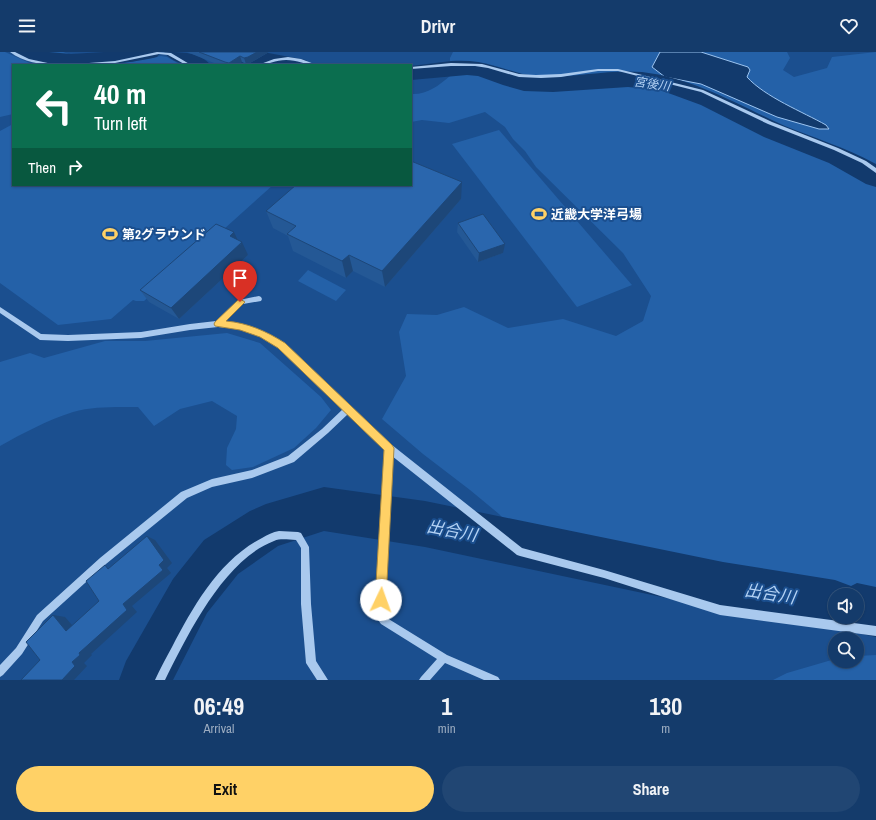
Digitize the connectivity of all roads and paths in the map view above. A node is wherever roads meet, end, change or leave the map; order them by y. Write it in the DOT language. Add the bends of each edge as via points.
graph roads {
  1 [pos="12,52"];
  2 [pos="50,64"];
  3 [pos="89,64"];
  4 [pos="187,64"];
  5 [pos="263,64"];
  6 [pos="312,64"];
  7 [pos="412,68"];
  8 [pos="876,171"];
  9 [pos="259,299"];
  10 [pos="0,310"];
  11 [pos="218,324"];
  12 [pos="348,409"];
  13 [pos="389,448"];
  14 [pos="876,631"];
  15 [pos="444,658"];
  16 [pos="0,672"];
  17 [pos="160,680"];
  18 [pos="323,680"];
  19 [pos="424,680"];
  20 [pos="495,680"];
  1 -- 2 [label="street" via="28,60"];
  3 -- 4 [label="street" via="160,54 168,54"];
  5 -- 6 [label="street" via="291,58"];
  7 -- 8 [label="street" via="474,64 526,76 618,70 703,91 770,124 836,149 864,162"];
  9 -- 11 [label="street" via="240,302"];
  10 -- 11 [label="street" via="40,337 141,335"];
  11 -- 12 [label="street" via="240,326 282,346"];
  12 -- 13 [label="street"];
  12 -- 16 [label="street" via="291,459 252,474 212,483 184,495 103,561 40,618 19,651"];
  13 -- 14 [label="street" via="520,552 604,574 720,610"];
  13 -- 15 [label="street" via="380,616"];
  15 -- 19 [label="street"];
  15 -- 20 [label="street"];
  17 -- 18 [label="street" via="214,587 231,567 253,547 275,536 298,536 305,547 311,663"];
}
